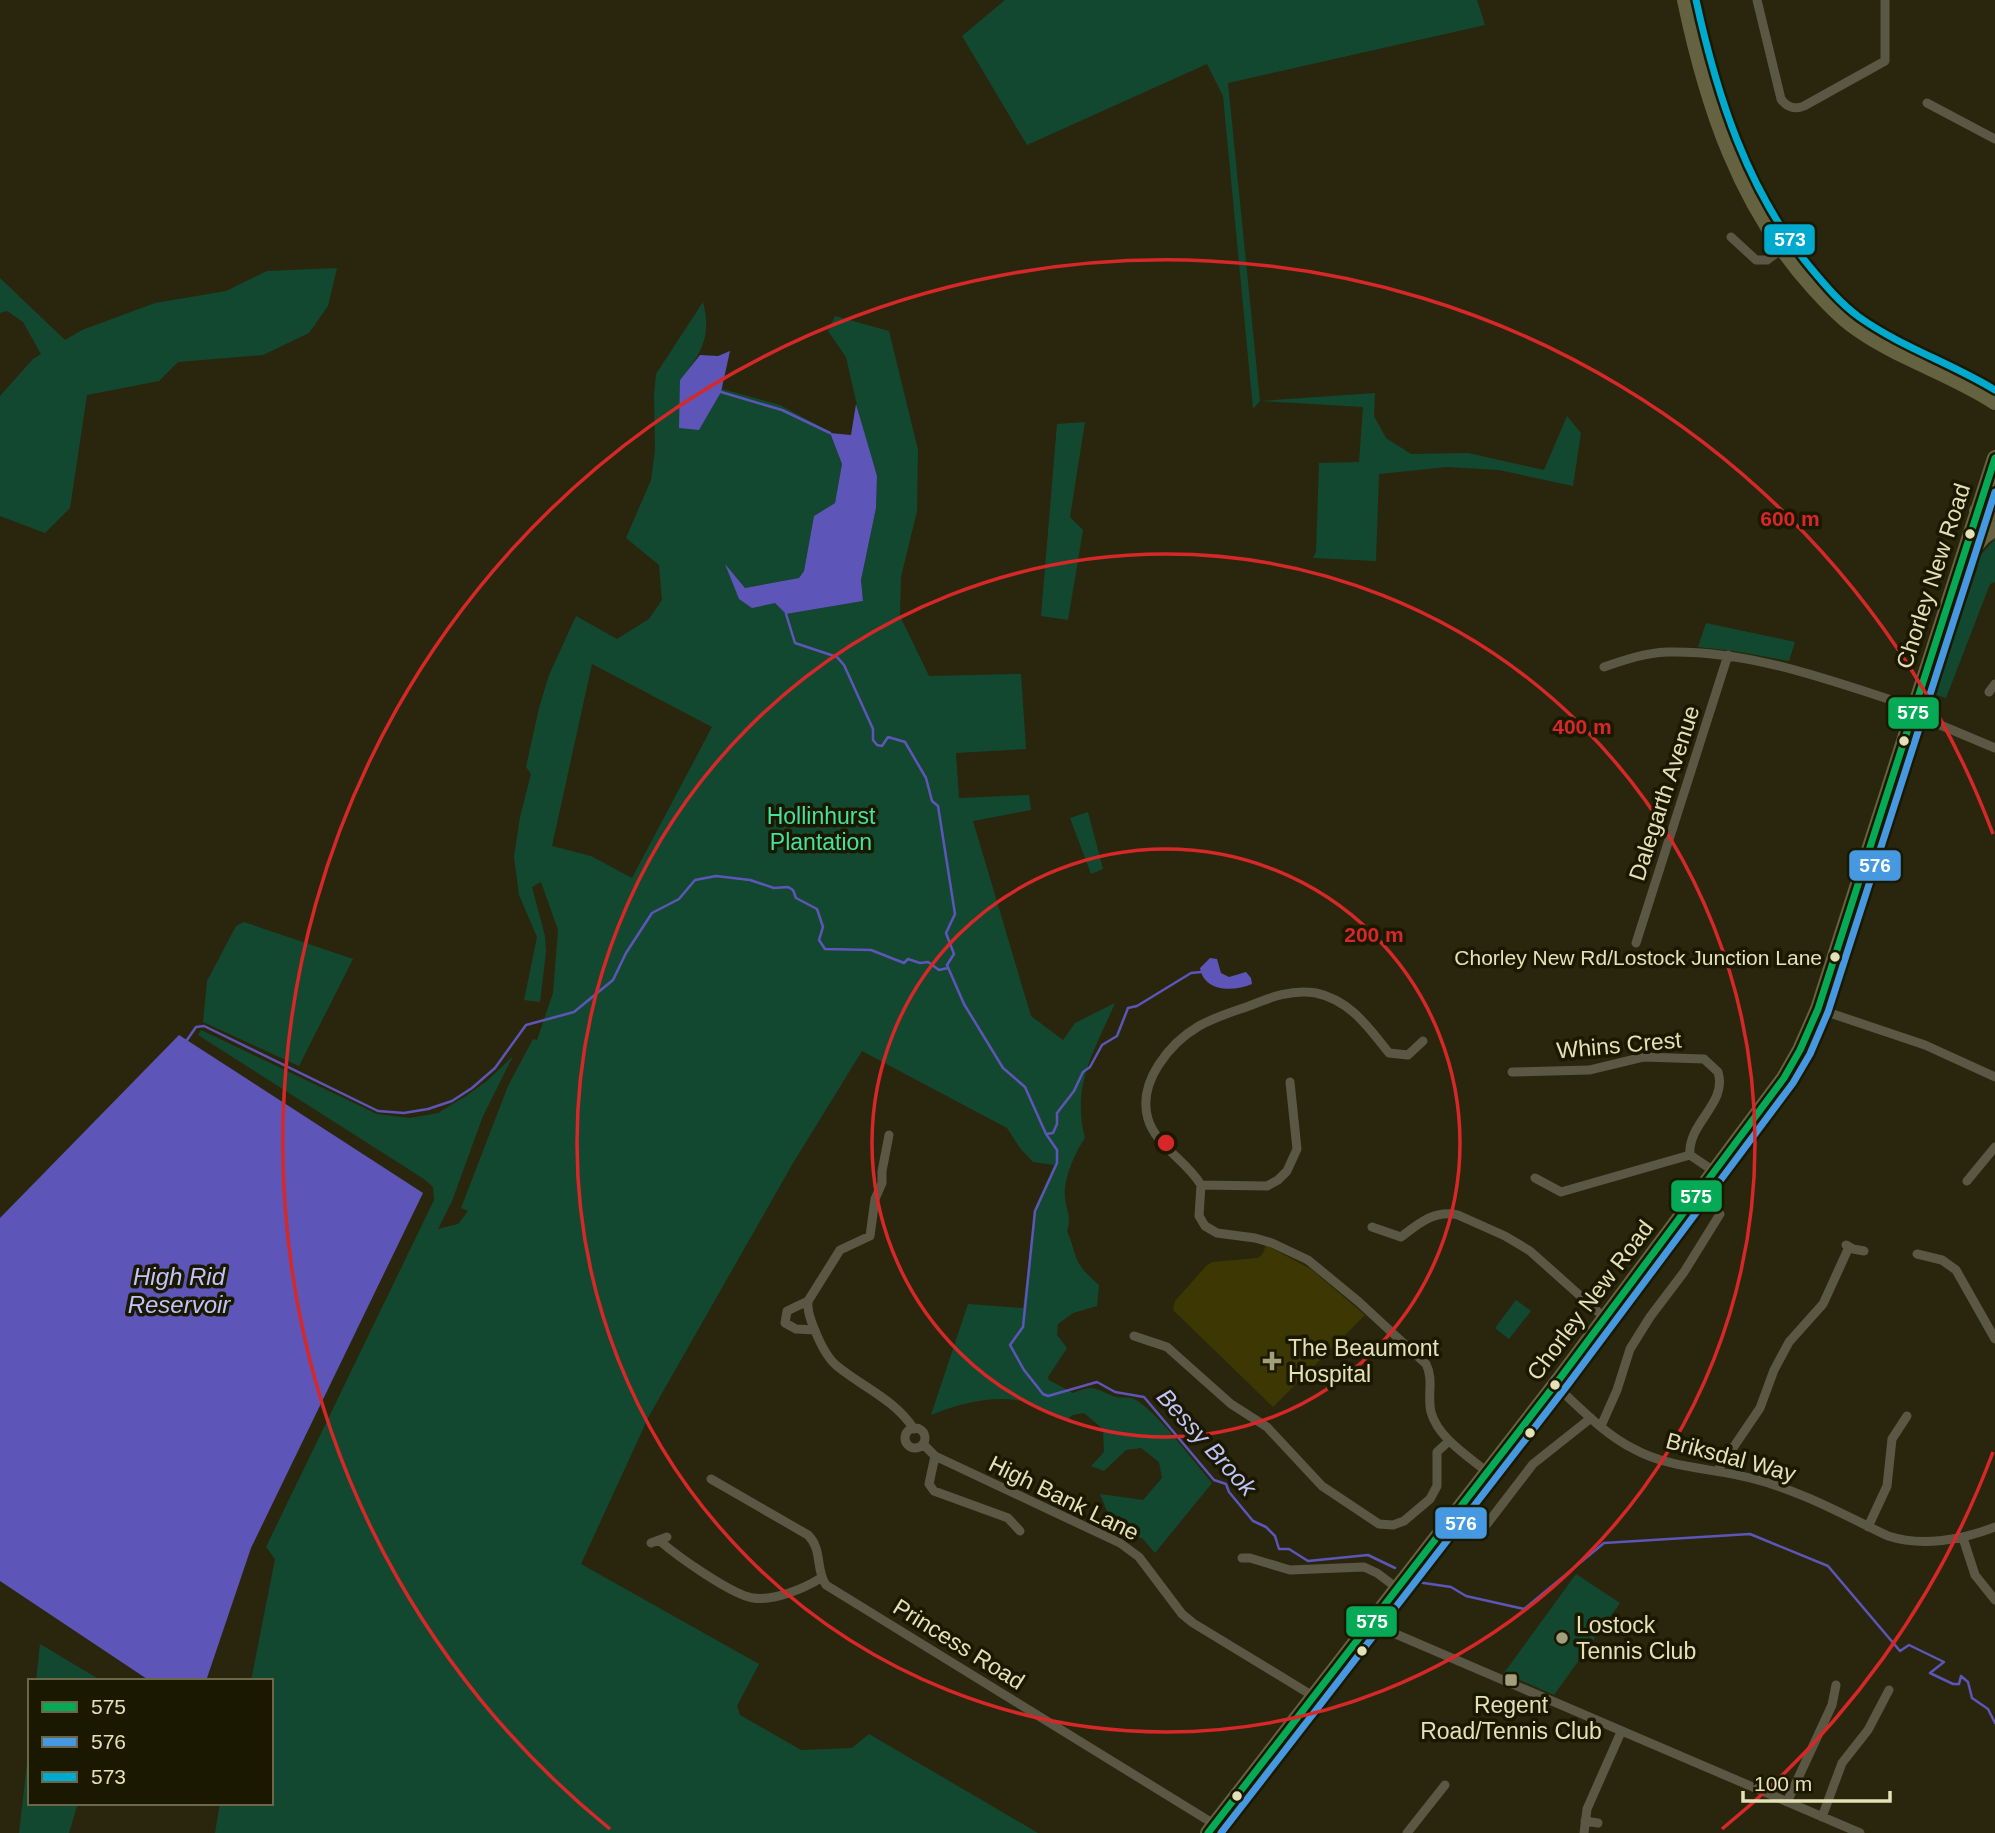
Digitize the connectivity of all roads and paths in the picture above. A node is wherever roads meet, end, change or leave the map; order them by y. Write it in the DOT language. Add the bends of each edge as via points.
graph roads {
  1 [pos="1685,0"];
  2 [pos="1757,0"];
  3 [pos="1885,0"];
  4 [pos="1927,103"];
  5 [pos="1995,139"];
  6 [pos="1732,236"];
  7 [pos="1782,249"];
  8 [pos="1995,402"];
  9 [pos="1995,458"];
  10 [pos="1977,511"];
  11 [pos="1995,513"];
  12 [pos="1995,528"];
  13 [pos="1962,561"];
  14 [pos="1728,654"];
  15 [pos="1604,667"];
  16 [pos="1915,711"];
  17 [pos="1995,748"];
  18 [pos="1636,943"];
  19 [pos="1818,1009"];
  20 [pos="1423,1041"];
  21 [pos="1512,1072"];
  22 [pos="1995,1077"];
  23 [pos="1290,1082"];
  24 [pos="889,1136"];
  25 [pos="1995,1147"];
  26 [pos="1690,1155"];
  27 [pos="1715,1172"];
  28 [pos="1535,1178"];
  29 [pos="1967,1181"];
  30 [pos="1201,1185"];
  31 [pos="1720,1214"];
  32 [pos="1373,1227"];
  33 [pos="1864,1251"];
  34 [pos="1917,1254"];
  35 [pos="808,1301"];
  36 [pos="1605,1318"];
  37 [pos="815,1330"];
  38 [pos="1134,1336"];
  39 [pos="1995,1339"];
  40 [pos="1555,1385"];
  41 [pos="1907,1416"];
  42 [pos="1591,1418"];
  43 [pos="1601,1426"];
  44 [pos="914,1429"];
  45 [pos="1449,1441"];
  46 [pos="923,1444"];
  47 [pos="935,1456"];
  48 [pos="1718,1470"];
  49 [pos="1487,1472"];
  50 [pos="711,1479"];
  51 [pos="1487,1524"];
  52 [pos="1868,1527"];
  53 [pos="1995,1527"];
  54 [pos="1020,1531"];
  55 [pos="1963,1538"];
  56 [pos="659,1541"];
  57 [pos="1240,1559"];
  58 [pos="821,1578"];
  59 [pos="1397,1588"];
  60 [pos="1995,1600"];
  61 [pos="1370,1623"];
  62 [pos="1836,1685"];
  63 [pos="1889,1690"];
  64 [pos="1313,1696"];
  65 [pos="1621,1732"];
  66 [pos="1445,1785"];
  67 [pos="1787,1802"];
  68 [pos="1822,1817"];
  69 [pos="1585,1821"];
  70 [pos="1598,1823"];
  71 [pos="1211,1829"];
  72 [pos="1407,1833"];
  73 [pos="1584,1833"];
  74 [pos="1860,1833"];
  1 -- 7 [label="highway" via="1693,41 1731,158"];
  2 -- 3 [label="street" via="1781,99 1789,107 1799,108 1885,61"];
  4 -- 5 [label="street"];
  6 -- 7 [label="street" via="1756,260 1767,260"];
  7 -- 8 [label="highway" via="1856,328"];
  9 -- 10 [label="highway, Chorley New Road"];
  10 -- 11 [label="highway"];
  10 -- 13 [label="highway, Chorley New Road"];
  12 -- 13 [label="highway"];
  13 -- 16 [label="highway, Chorley New Road"];
  14 -- 15 [label="street" via="1665,652"];
  14 -- 16 [label="street" via="1796,669"];
  14 -- 18 [label="street, Dalegarth Avenue"];
  16 -- 17 [label="street"];
  16 -- 19 [label="highway, Chorley New Road"];
  19 -- 22 [label="street" via="1926,1045"];
  19 -- 27 [label="highway, Chorley New Road" via="1784,1078"];
  20 -- 30 [label="street" via="1408,1055 1389,1053 1355,1013 1326,996 1304,992 1280,994 1198,1027 1163,1059 1150,1084 1146,1107 1154,1131"];
  21 -- 26 [label="street, Whins Crest" via="1589,1070 1643,1057 1704,1059 1718,1072 1719,1088 1692,1133"];
  23 -- 30 [label="street" via="1297,1149 1287,1171 1267,1185"];
  24 -- 35 [label="street" via="870,1236 840,1250"];
  25 -- 29 [label="street"];
  26 -- 27 [label="street"];
  26 -- 28 [label="street" via="1561,1192"];
  27 -- 36 [label="highway, Chorley New Road"];
  30 -- 45 [label="street" via="1199,1216 1205,1226 1217,1233 1279,1245 1308,1260 1426,1364 1431,1413"];
  31 -- 43 [label="street" via="1717,1229 1630,1349"];
  32 -- 36 [label="street" via="1399,1238 1432,1216 1458,1215 1530,1251"];
  33 -- 48 [label="street" via="1847,1245 1823,1304 1784,1349 1760,1408"];
  34 -- 39 [label="street" via="1942,1260 1956,1270"];
  35 -- 37 [label="street, High Bank Lane"];
  35 -- 37 [label="street" via="787,1311 785,1323"];
  36 -- 40 [label="highway, Chorley New Road"];
  37 -- 44 [label="street, High Bank Lane" via="837,1366 882,1395"];
  38 -- 45 [label="street" via="1167,1347 1230,1404 1267,1427 1322,1486 1379,1524 1404,1521 1430,1499 1437,1486 1437,1452"];
  40 -- 42 [label="street, Briksdal Way"];
  40 -- 49 [label="highway, Chorley New Road"];
  41 -- 52 [label="street" via="1892,1440 1887,1486"];
  42 -- 43 [label="street, Briksdal Way"];
  42 -- 51 [label="street" via="1533,1464 1497,1518"];
  43 -- 48 [label="street, Briksdal Way" via="1634,1450 1675,1464"];
  44 -- 46 [label="street, High Bank Lane" via="922,1432"];
  44 -- 46 [label="street, High Bank Lane" via="906,1434 907,1443 915,1448"];
  45 -- 49 [label="street"];
  46 -- 47 [label="street, High Bank Lane"];
  47 -- 54 [label="street" via="929,1484 934,1491 1008,1518"];
  47 -- 64 [label="street, High Bank Lane" via="1120,1543 1139,1557 1193,1623"];
  48 -- 52 [label="street, Briksdal Way" via="1787,1489"];
  49 -- 59 [label="highway, Chorley New Road"];
  50 -- 58 [label="street" via="808,1535 818,1549"];
  52 -- 55 [label="street, Briksdal Way" via="1898,1539"];
  53 -- 55 [label="street, Briksdal Way"];
  55 -- 60 [label="street" via="1975,1575"];
  56 -- 58 [label="street" via="688,1564 751,1598 773,1597"];
  57 -- 59 [label="street" via="1290,1570 1364,1567"];
  58 -- 71 [label="street, Princess Road"];
  59 -- 61 [label="highway, Chorley New Road"];
  61 -- 64 [label="highway, Chorley New Road"];
  61 -- 65 [label="street"];
  62 -- 67 [label="street" via="1832,1705"];
  63 -- 68 [label="street" via="1868,1730 1842,1763"];
  64 -- 71 [label="highway, Chorley New Road"];
  65 -- 67 [label="street"];
  65 -- 69 [label="street"];
  66 -- 72 [label="street"];
  67 -- 68 [label="street"];
  68 -- 74 [label="street"];
  69 -- 70 [label="street"];
  69 -- 73 [label="street"];
}
